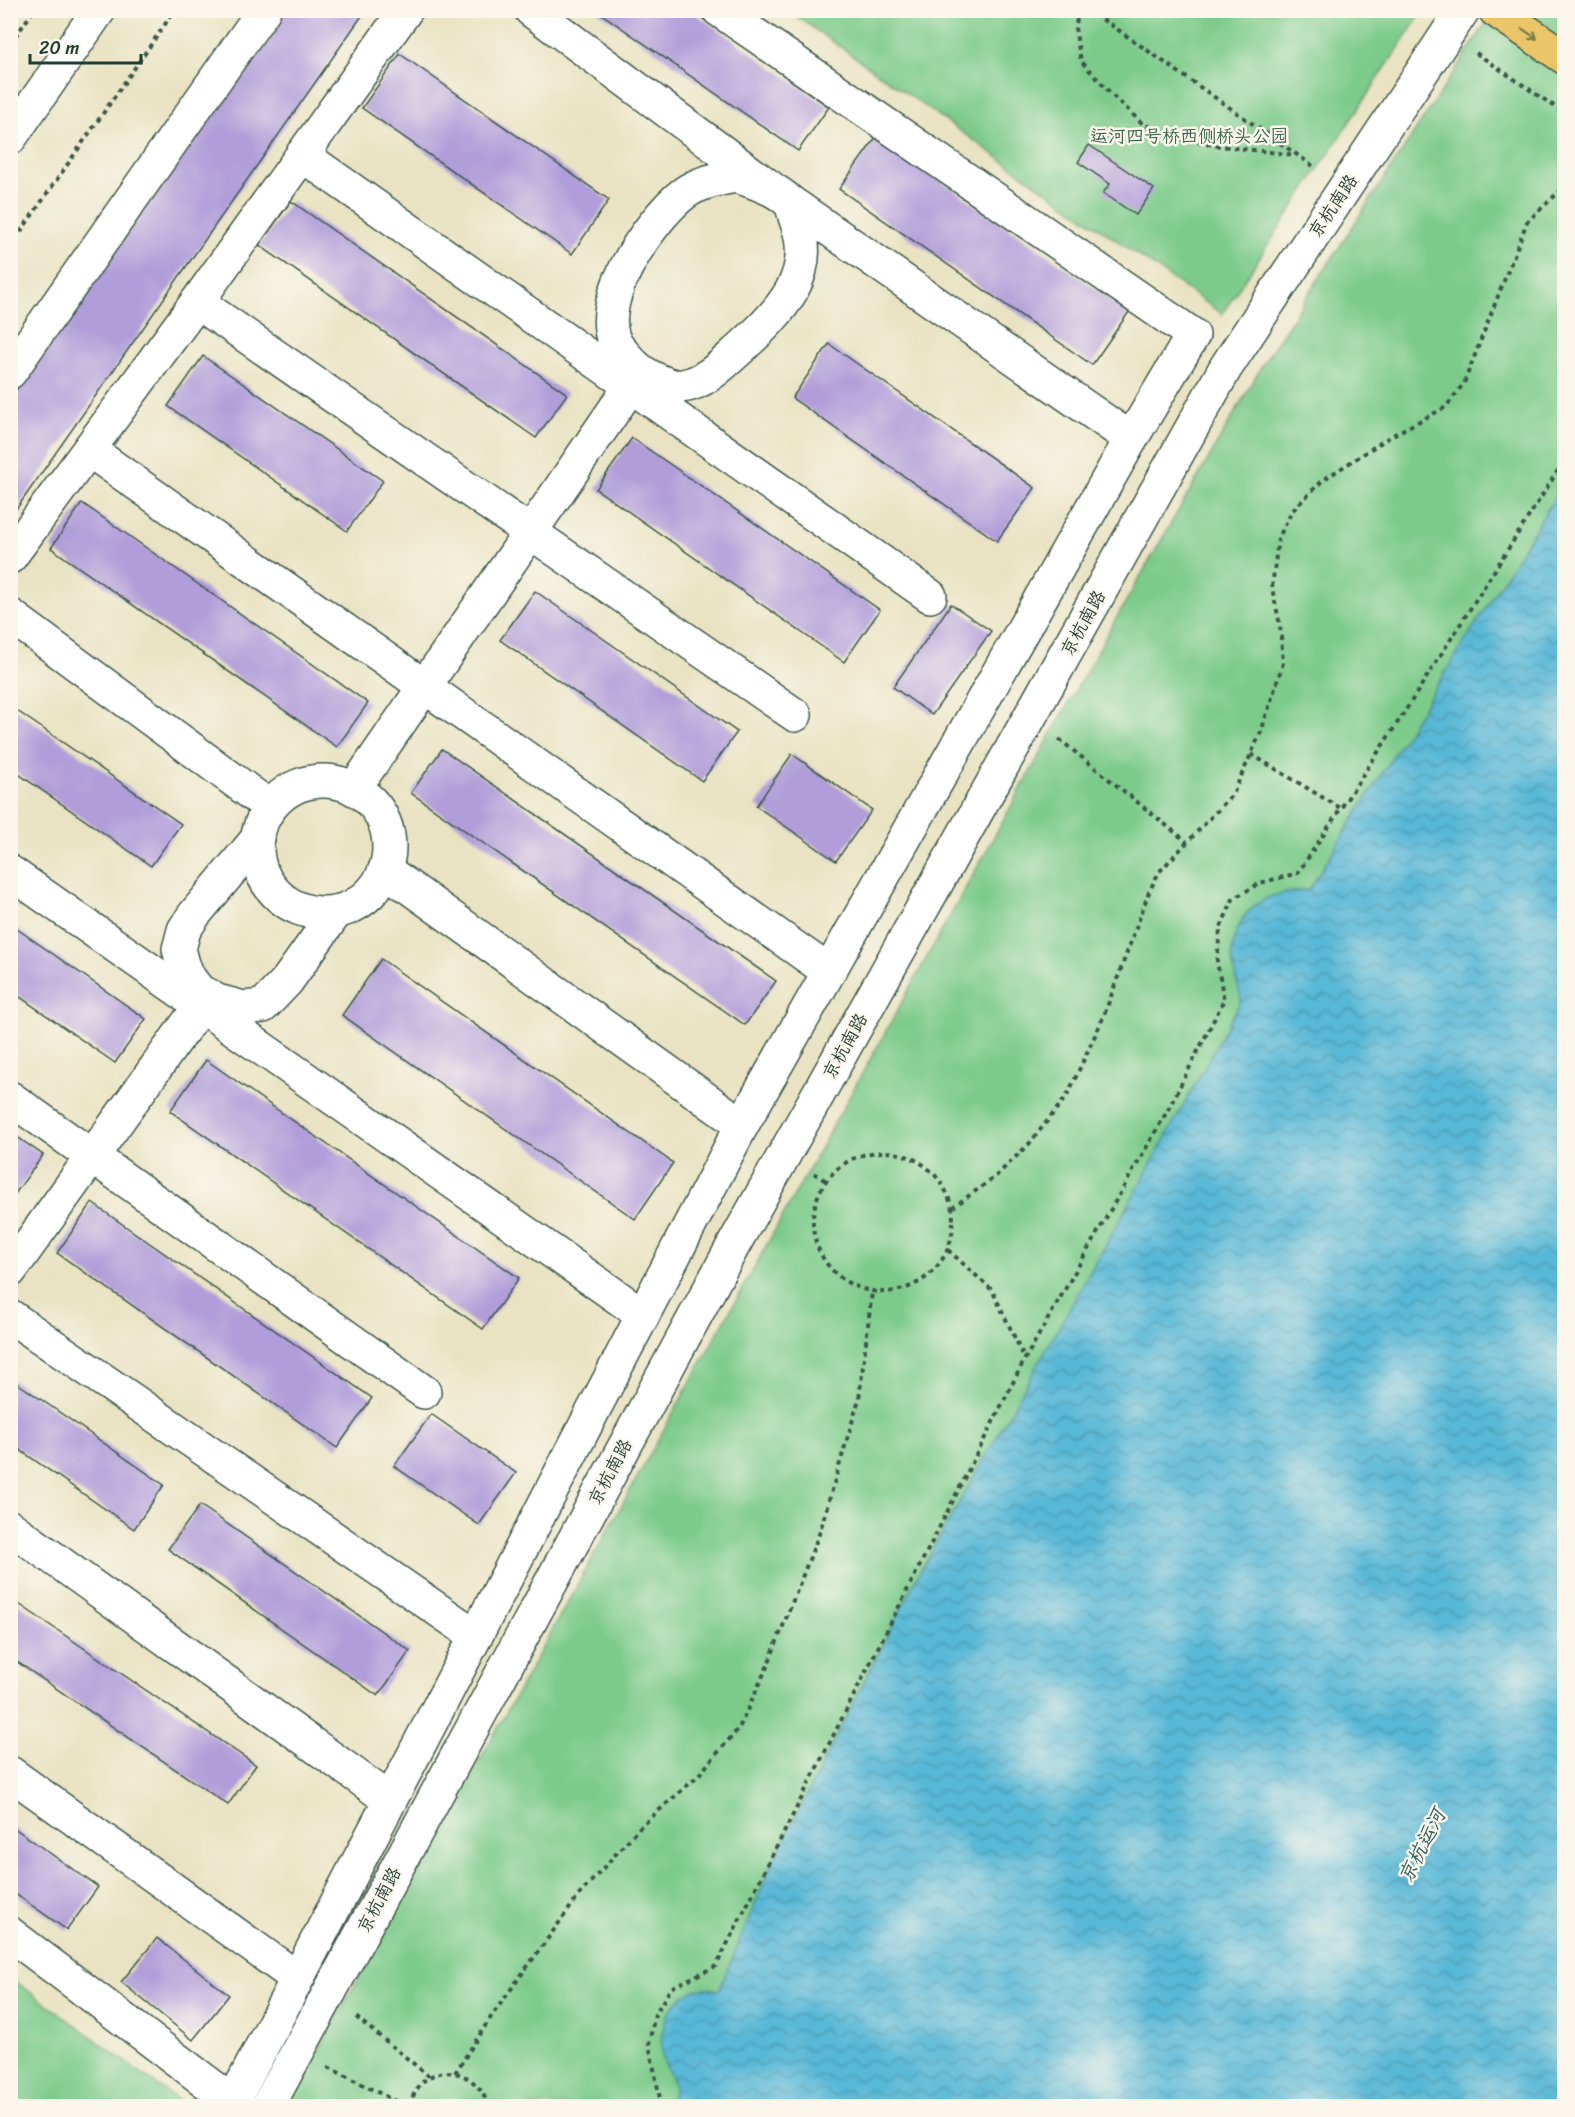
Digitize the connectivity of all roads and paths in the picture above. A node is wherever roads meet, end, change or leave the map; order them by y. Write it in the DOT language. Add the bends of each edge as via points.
graph roads {
  1 [pos="34,10"];
  2 [pos="99,10"];
  3 [pos="175,10"];
  4 [pos="264,10"];
  5 [pos="406,10"];
  6 [pos="531,10"];
  7 [pos="719,10"];
  8 [pos="1079,10"];
  9 [pos="1087,10"];
  10 [pos="1495,10"];
  11 [pos="1455,22"];
  12 [pos="10,44"];
  13 [pos="1564,57"];
  14 [pos="1564,113"];
  15 [pos="10,138"];
  16 [pos="302,155"];
  17 [pos="1297,155"];
  18 [pos="1564,187"];
  19 [pos="1344,189"];
  20 [pos="789,202"];
  21 [pos="10,247"];
  22 [pos="197,302"];
  23 [pos="10,372"];
  24 [pos="636,378"];
  25 [pos="1131,439"];
  26 [pos="89,450"];
  27 [pos="1564,461"];
  28 [pos="530,532"];
  29 [pos="10,557"];
  30 [pos="930,596"];
  31 [pos="10,615"];
  32 [pos="424,686"];
  33 [pos="795,715"];
  34 [pos="1030,716"];
  35 [pos="1251,754"];
  36 [pos="354,789"];
  37 [pos="270,807"];
  38 [pos="1341,808"];
  39 [pos="258,838"];
  40 [pos="1187,842"];
  41 [pos="385,870"];
  42 [pos="10,872"];
  43 [pos="336,912"];
  44 [pos="828,971"];
  45 [pos="204,1001"];
  46 [pos="10,1098"];
  47 [pos="742,1125"];
  48 [pos="93,1156"];
  49 [pos="952,1208"];
  50 [pos="948,1250"];
  51 [pos="10,1271"];
  52 [pos="872,1292"];
  53 [pos="643,1315"];
  54 [pos="10,1316"];
  55 [pos="1025,1359"];
  56 [pos="424,1392"];
  57 [pos="10,1527"];
  58 [pos="476,1636"];
  59 [pos="10,1773"];
  60 [pos="390,1800"];
  61 [pos="10,1934"];
  62 [pos="297,1978"];
  63 [pos="328,1994"];
  64 [pos="298,2051"];
  65 [pos="455,2073"];
  66 [pos="430,2077"];
  67 [pos="268,2106"];
  68 [pos="405,2106"];
  69 [pos="410,2106"];
  70 [pos="488,2106"];
  71 [pos="657,2106"];
  1 -- 12 [label="path"];
  2 -- 15 [label="street"];
  3 -- 21 [label="path"];
  4 -- 23 [label="street"];
  5 -- 16 [label="street"];
  6 -- 20 [label="street"];
  7 -- 25 [label="street" via="1193,335"];
  8 -- 17 [label="path" via="1075,28 1081,61 1143,124 1184,139"];
  9 -- 17 [label="path"];
  10 -- 13 [label="main road, one-way"];
  11 -- 14 [label="path"];
  11 -- 19 [label="street, 京杭南路"];
  16 -- 22 [label="street"];
  16 -- 24 [label="street"];
  17 -- 19 [label="path"];
  18 -- 35 [label="path" via="1527,222 1464,383 1446,407 1390,436 1323,480 1292,511 1278,539 1272,588 1283,663"];
  19 -- 34 [label="street, 京杭南路" via="1226,367"];
  20 -- 24 [label="street" via="801,231 804,257 794,288 767,324 699,381 680,387"];
  20 -- 24 [label="street" via="769,188 738,176 709,180 666,209 642,238 620,279 613,304 614,343"];
  20 -- 25 [label="street"];
  22 -- 26 [label="street"];
  22 -- 28 [label="street"];
  24 -- 28 [label="street"];
  24 -- 30 [label="street"];
  25 -- 44 [label="street"];
  26 -- 29 [label="street"];
  26 -- 32 [label="street"];
  27 -- 38 [label="path"];
  28 -- 32 [label="street"];
  28 -- 33 [label="street"];
  31 -- 37 [label="street"];
  32 -- 36 [label="street"];
  32 -- 44 [label="street"];
  34 -- 40 [label="path"];
  34 -- 63 [label="street, 京杭南路" via="727,1256"];
  35 -- 38 [label="path"];
  35 -- 40 [label="path" via="1233,794"];
  36 -- 37 [label="street" via="324,780 304,783 285,792"];
  36 -- 41 [label="street" via="378,810 387,828 390,849"];
  37 -- 39 [label="street"];
  38 -- 55 [label="path" via="1298,873 1260,883 1233,899 1220,929 1217,962 1224,1000 1169,1108"];
  39 -- 43 [label="street" via="261,872 274,891 292,905 314,912"];
  39 -- 45 [label="street" via="184,930 179,949 183,964"];
  40 -- 49 [label="path" via="1159,872 1149,892 1102,1018 1067,1096 1029,1144 994,1177"];
  41 -- 43 [label="street" via="375,889 357,904"];
  41 -- 47 [label="street"];
  42 -- 45 [label="street"];
  43 -- 45 [label="street" via="287,981 263,1006 243,1008"];
  44 -- 47 [label="street"];
  45 -- 48 [label="street"];
  45 -- 53 [label="street"];
  46 -- 48 [label="street"];
  47 -- 53 [label="street"];
  48 -- 51 [label="street"];
  48 -- 56 [label="street"];
  49 -- 50 [label="path" via="953,1231"];
  49 -- 52 [label="path" via="944,1187 930,1170 911,1157 889,1152 865,1154 843,1164 826,1180 815,1202 812,1226 818,1249 830,1269 849,1284"];
  50 -- 52 [label="path" via="934,1271 916,1285 895,1292"];
  50 -- 55 [label="path" via="992,1290"];
  52 -- 65 [label="path" via="859,1399 823,1522 739,1728 696,1778 640,1827 580,1894"];
  53 -- 58 [label="street"];
  54 -- 58 [label="street"];
  55 -- 71 [label="path" via="716,1966 671,1988 654,2014 649,2044 660,2099"];
  57 -- 60 [label="street"];
  58 -- 60 [label="street"];
  59 -- 62 [label="street"];
  60 -- 62 [label="street"];
  61 -- 62 [label="street" via="233,2102"];
  63 -- 64 [label="street, 京杭南路"];
  63 -- 66 [label="path"];
  64 -- 67 [label="street, 京杭南路"];
  64 -- 68 [label="path"];
  65 -- 66 [label="path"];
  65 -- 70 [label="path" via="478,2086"];
  66 -- 69 [label="path" via="420,2085"];
}
